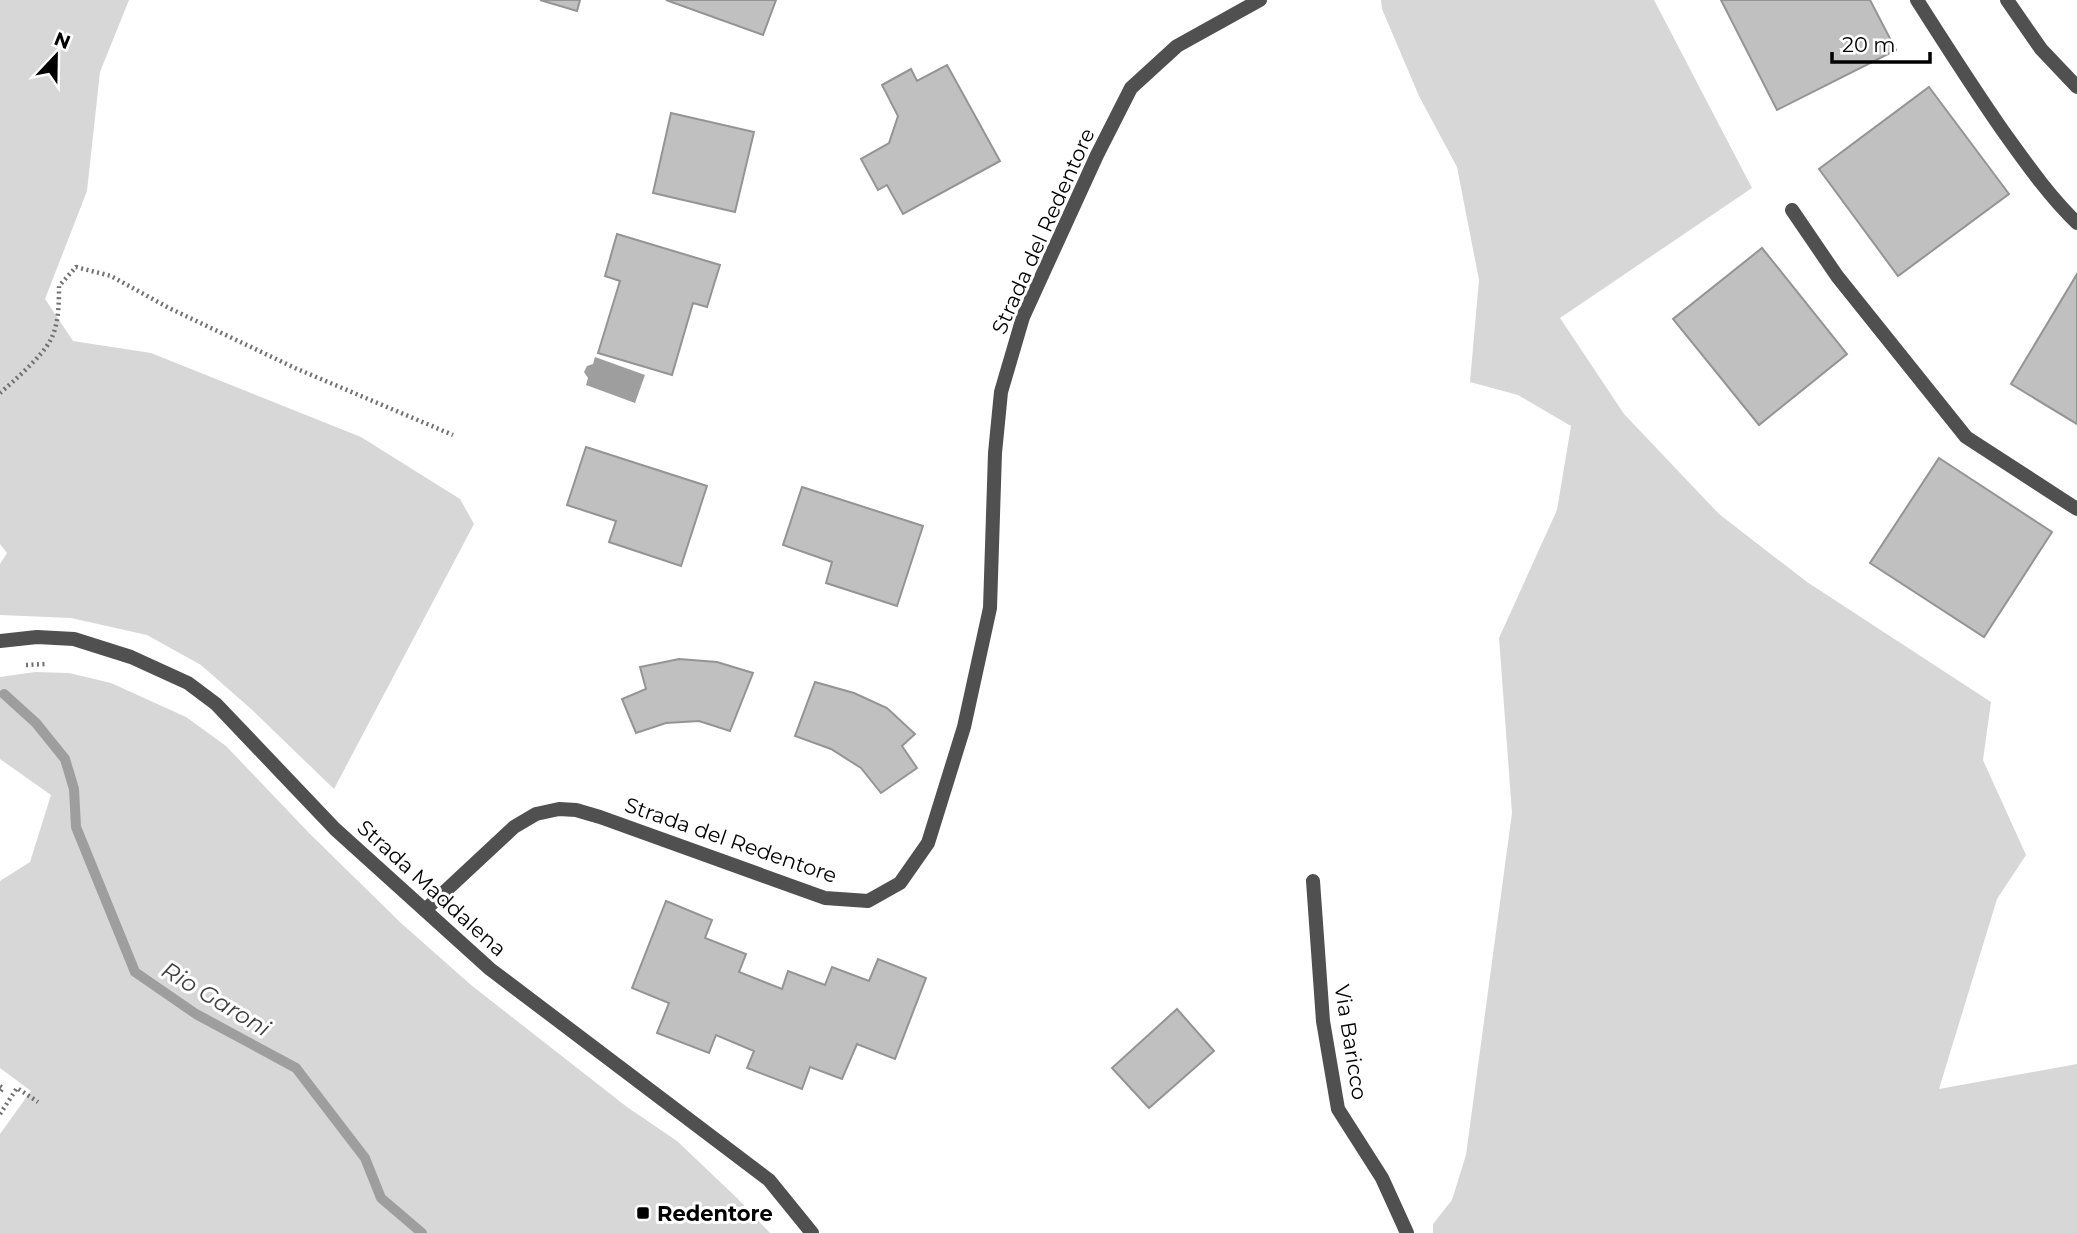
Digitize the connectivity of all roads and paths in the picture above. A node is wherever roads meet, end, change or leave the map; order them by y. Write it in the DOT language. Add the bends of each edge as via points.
graph roads {
  1 [pos="1261,0"];
  2 [pos="1917,0"];
  3 [pos="2007,0"];
  4 [pos="2077,87"];
  5 [pos="1792,210"];
  6 [pos="2077,223"];
  7 [pos="0,393"];
  8 [pos="453,435"];
  9 [pos="2077,509"];
  10 [pos="0,641"];
  11 [pos="1312,881"];
  12 [pos="425,910"];
  13 [pos="0,1086"];
  14 [pos="0,1092"];
  15 [pos="38,1101"];
  16 [pos="0,1114"];
  17 [pos="812,1233"];
  18 [pos="1407,1233"];
  1 -- 12 [label="street, Strada del Redentore" via="1177,46 1131,88 1023,317 1000,404 990,608 964,727 928,843 900,883 868,901 825,898 600,817 559,809 536,814 513,827"];
  2 -- 6 [label="street" via="2018,152"];
  3 -- 4 [label="street"];
  5 -- 9 [label="street" via="1837,276 1966,437"];
  7 -- 8 [label="path" via="51,340 60,307 59,286 76,267 111,275 295,368"];
  10 -- 12 [label="street, Strada Maddalena" via="74,639 158,667 188,683 216,704 335,829"];
  11 -- 18 [label="street, Via Baricco" via="1323,1021 1338,1109 1382,1178"];
  12 -- 17 [label="street, Strada Maddalena" via="490,969 769,1180"];
  13 -- 14 [label="path"];
  15 -- 16 [label="path" via="17,1088"];
}
